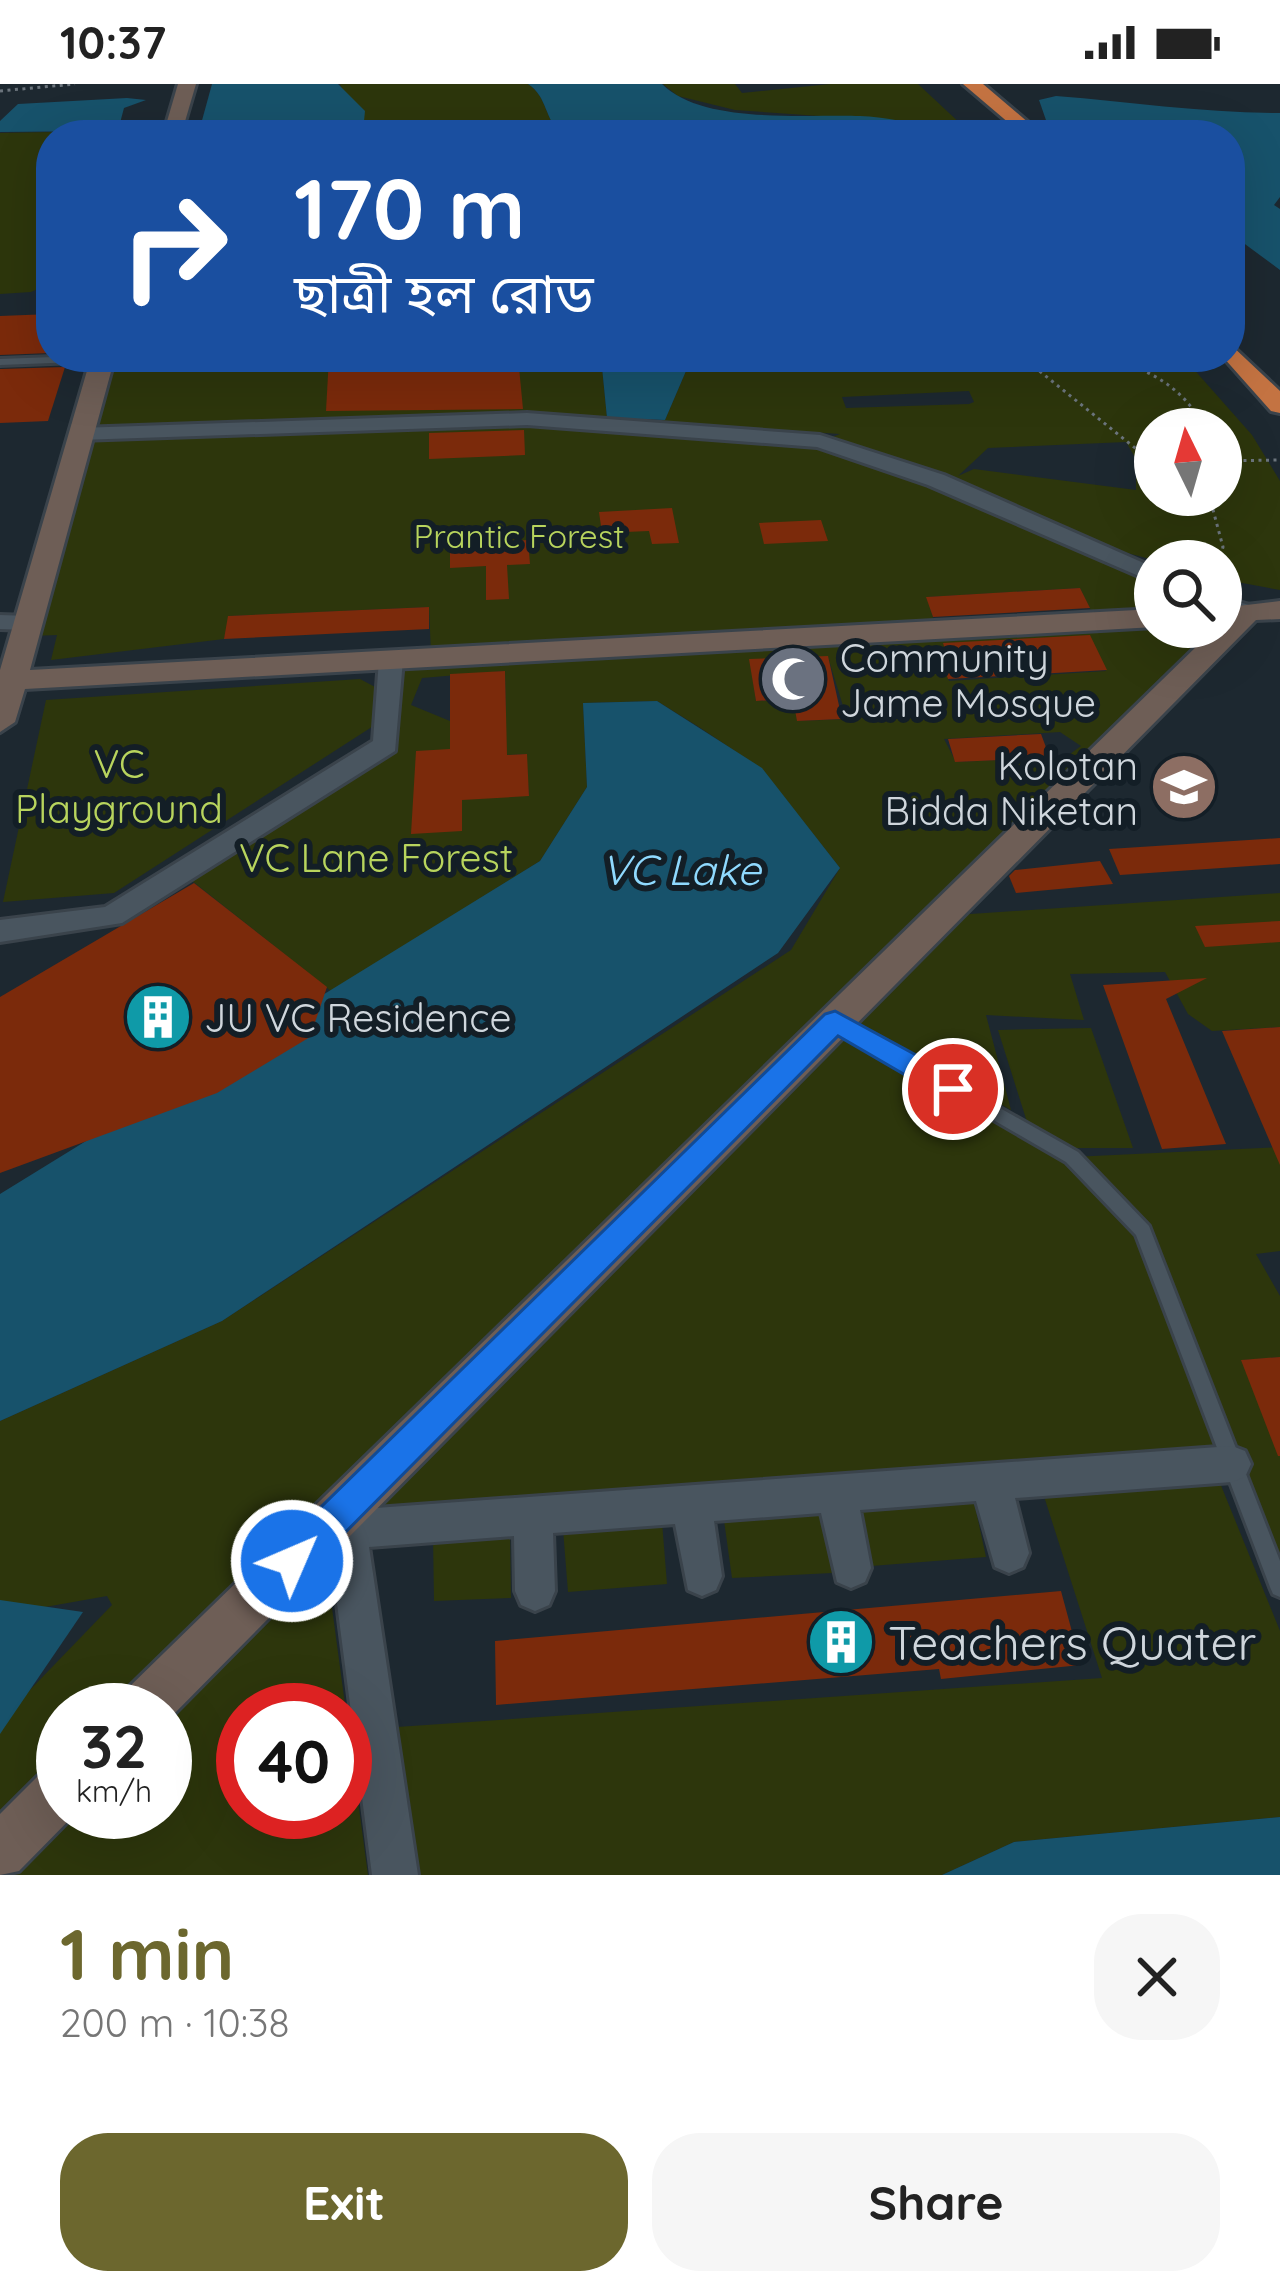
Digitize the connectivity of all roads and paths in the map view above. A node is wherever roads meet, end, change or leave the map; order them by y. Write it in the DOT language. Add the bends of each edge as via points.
graph roads {
  1 [pos="75,84"];
  2 [pos="187,84"];
  3 [pos="971,84"];
  4 [pos="990,84"];
  5 [pos="0,91"];
  6 [pos="176,120"];
  7 [pos="1015,120"];
  8 [pos="1034,120"];
  9 [pos="1245,343"];
  10 [pos="36,356"];
  11 [pos="0,362"];
  12 [pos="1245,368"];
  13 [pos="99,372"];
  14 [pos="1041,372"];
  15 [pos="1145,372"];
  16 [pos="1280,379"];
  17 [pos="1280,406"];
  18 [pos="1196,408"];
  19 [pos="79,434"];
  20 [pos="1134,447"];
  21 [pos="1280,460"];
  22 [pos="1242,461"];
  23 [pos="1134,567"];
  24 [pos="1243,610"];
  25 [pos="1134,619"];
  26 [pos="14,622"];
  27 [pos="391,659"];
  28 [pos="12,680"];
  29 [pos="0,722"];
  30 [pos="0,931"];
  31 [pos="835,1022"];
  32 [pos="1232,1464"];
  33 [pos="991,1482"];
  34 [pos="837,1493"];
  35 [pos="692,1504"];
  36 [pos="533,1515"];
  37 [pos="334,1530"];
  38 [pos="1009,1553"];
  39 [pos="851,1568"];
  40 [pos="702,1576"];
  41 [pos="1280,1587"];
  42 [pos="535,1591"];
  43 [pos="171,1683"];
  44 [pos="36,1817"];
  45 [pos="0,1852"];
  46 [pos="395,1875"];
  1 -- 5 [label="path"];
  2 -- 6 [label="street"];
  3 -- 7 [label="highway"];
  4 -- 8 [label="highway"];
  9 -- 16 [label="highway"];
  10 -- 11 [label="lane"];
  12 -- 17 [label="highway"];
  13 -- 19 [label="street"];
  14 -- 20 [label="path"];
  15 -- 18 [label="path"];
  19 -- 23 [label="street" via="446,421 694,428 820,441 936,481"];
  19 -- 26 [label="street"];
  21 -- 22 [label="path"];
  24 -- 31 [label="street"];
  25 -- 27 [label="street"];
  26 -- 28 [label="street"];
  27 -- 28 [label="street"];
  27 -- 30 [label="street" via="386,745 112,916"];
  28 -- 29 [label="street"];
  31 -- 32 [label="lane" via="1072,1157 1143,1231"];
  31 -- 37 [label="street"];
  32 -- 33 [label="street"];
  32 -- 41 [label="lane"];
  33 -- 34 [label="street"];
  33 -- 38 [label="street"];
  34 -- 35 [label="street"];
  34 -- 39 [label="street"];
  35 -- 36 [label="street"];
  35 -- 40 [label="street"];
  36 -- 37 [label="street"];
  36 -- 42 [label="street"];
  37 -- 43 [label="street"];
  37 -- 46 [label="street"];
  44 -- 45 [label="street"];
}
